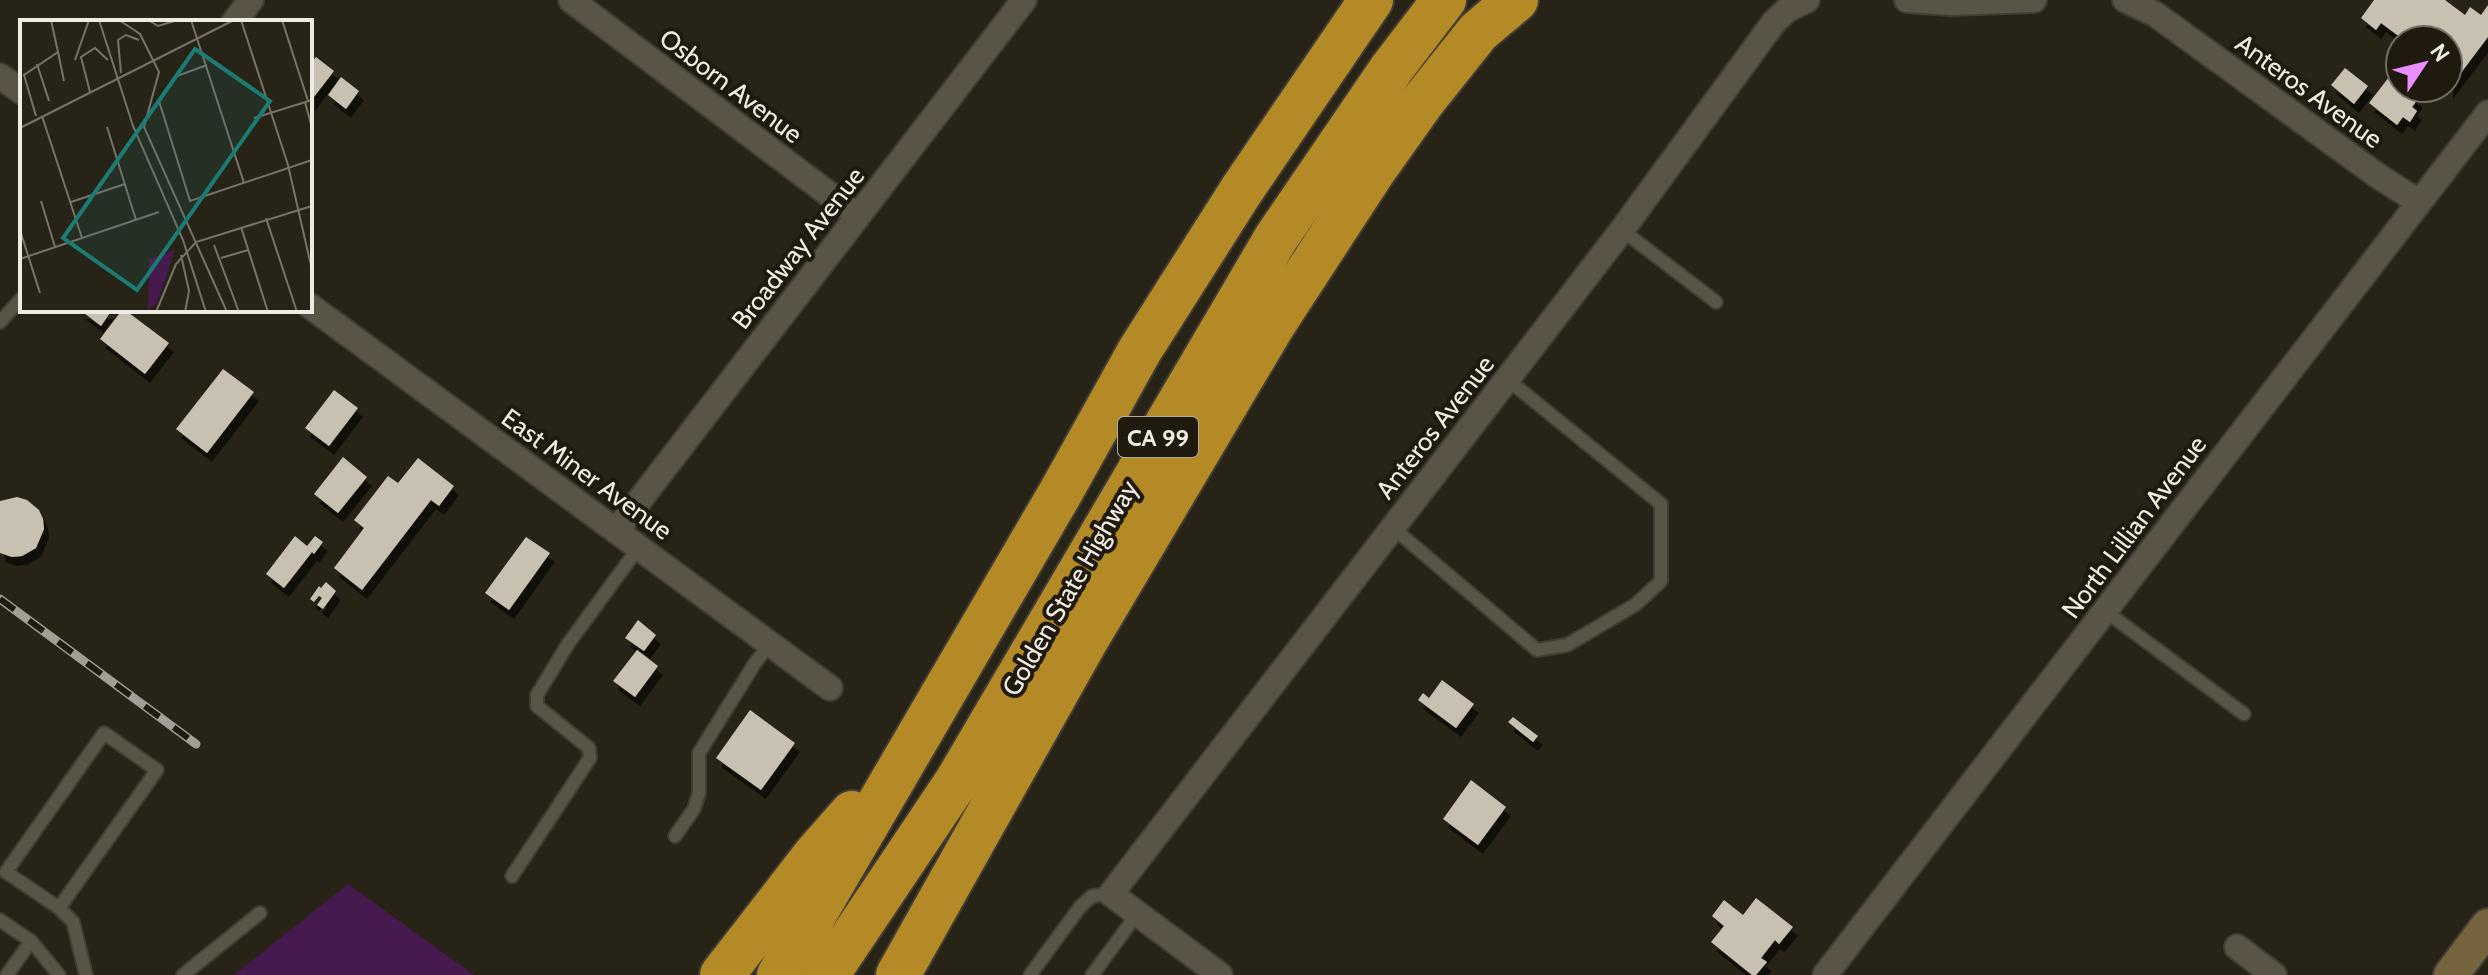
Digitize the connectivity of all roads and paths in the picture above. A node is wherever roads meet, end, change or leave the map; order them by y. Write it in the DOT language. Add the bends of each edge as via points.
graph roads {
  1 [pos="251,0"];
  2 [pos="571,0"];
  3 [pos="1024,0"];
  4 [pos="1371,0"];
  5 [pos="1444,0"];
  6 [pos="1516,0"];
  7 [pos="1807,0"];
  8 [pos="1907,0"];
  9 [pos="2034,0"];
  10 [pos="2125,0"];
  11 [pos="236,20"];
  12 [pos="0,76"];
  13 [pos="20,91"];
  14 [pos="2488,113"];
  15 [pos="2419,202"];
  16 [pos="858,216"];
  17 [pos="1622,230"];
  18 [pos="20,300"];
  19 [pos="1716,302"];
  20 [pos="312,307"];
  21 [pos="0,322"];
  22 [pos="1507,379"];
  23 [pos="1393,528"];
  24 [pos="616,531"];
  25 [pos="639,547"];
  26 [pos="2105,611"];
  27 [pos="770,644"];
  28 [pos="830,688"];
  29 [pos="2244,714"];
  30 [pos="923,729"];
  31 [pos="675,836"];
  32 [pos="512,876"];
  33 [pos="886,883"];
  34 [pos="1111,894"];
  35 [pos="59,908"];
  36 [pos="260,913"];
  37 [pos="1138,913"];
  38 [pos="0,920"];
  39 [pos="2488,926"];
  40 [pos="31,941"];
  41 [pos="2237,947"];
  42 [pos="7,975"];
  43 [pos="59,975"];
  44 [pos="86,975"];
  45 [pos="183,975"];
  46 [pos="722,975"];
  47 [pos="779,975"];
  48 [pos="827,975"];
  49 [pos="852,975"];
  50 [pos="898,975"];
  51 [pos="1030,975"];
  52 [pos="1092,975"];
  53 [pos="1220,975"];
  54 [pos="1825,975"];
  55 [pos="2274,975"];
  56 [pos="2451,975"];
  1 -- 11 [label="street"];
  2 -- 16 [label="street, Osborn Avenue"];
  3 -- 16 [label="street, Broadway Avenue"];
  4 -- 30 [label="highway, CA 99" via="1140,350"];
  5 -- 33 [label="highway, Golden State Highway / CA 99" via="1276,238 957,781"];
  6 -- 50 [label="highway" via="1478,32 1423,101 1273,325 1085,642"];
  7 -- 17 [label="street, Anteros Avenue" via="1774,22"];
  8 -- 9 [label="street"];
  10 -- 15 [label="street, Anteros Avenue" via="2155,14"];
  12 -- 13 [label="street"];
  14 -- 15 [label="street, North Lillian Avenue"];
  15 -- 26 [label="street, North Lillian Avenue"];
  16 -- 24 [label="street, Broadway Avenue"];
  17 -- 19 [label="lane"];
  17 -- 22 [label="street, Anteros Avenue"];
  18 -- 21 [label="lane"];
  20 -- 24 [label="street, East Miner Avenue"];
  22 -- 23 [label="street, Anteros Avenue"];
  22 -- 23 [label="lane" via="1661,504 1661,581 1635,605 1567,645 1537,650"];
  23 -- 34 [label="street, Anteros Avenue"];
  24 -- 25 [label="street, East Miner Avenue"];
  25 -- 27 [label="street, East Miner Avenue"];
  25 -- 32 [label="lane" via="537,695 537,706 589,748 590,758"];
  26 -- 29 [label="lane"];
  26 -- 54 [label="street, North Lillian Avenue"];
  27 -- 28 [label="street, East Miner Avenue"];
  27 -- 31 [label="lane" via="699,753 699,793"];
  30 -- 46 [label="highway"];
  30 -- 47 [label="highway, CA 99"];
  33 -- 48 [label="highway, Golden State Highway / CA 99"];
  33 -- 49 [label="highway"];
  34 -- 37 [label="street"];
  34 -- 51 [label="lane" via="1092,896 1080,907"];
  35 -- 35 [label="lane" via="157,770 104,733 6,872"];
  35 -- 44 [label="lane" via="73,922"];
  36 -- 45 [label="lane"];
  37 -- 52 [label="lane"];
  37 -- 53 [label="street"];
  38 -- 40 [label="lane"];
  39 -- 56 [label="street"];
  40 -- 42 [label="lane"];
  40 -- 43 [label="lane"];
  41 -- 55 [label="street"];
}
